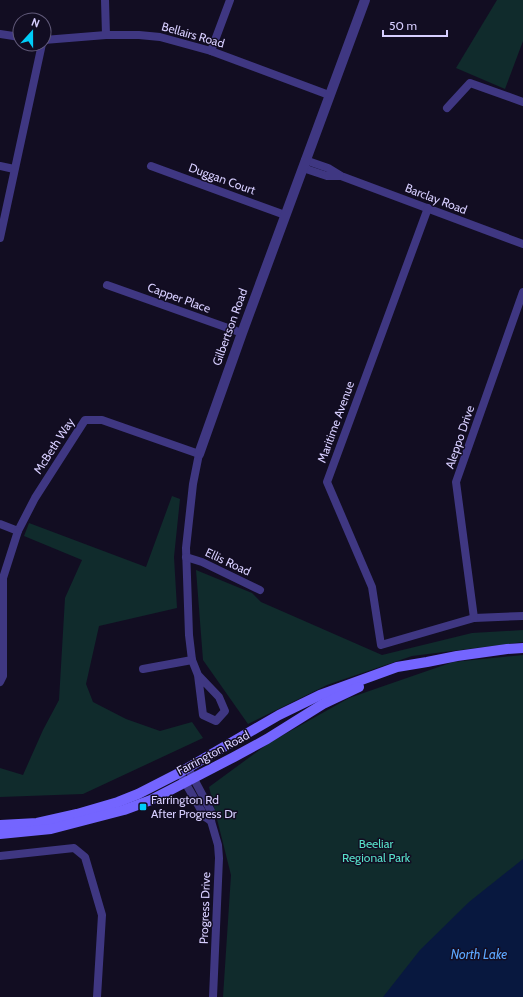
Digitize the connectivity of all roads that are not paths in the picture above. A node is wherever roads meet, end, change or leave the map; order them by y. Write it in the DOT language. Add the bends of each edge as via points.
graph roads {
  1 [pos="105,0"];
  2 [pos="230,0"];
  3 [pos="365,0"];
  4 [pos="0,34"];
  5 [pos="106,34"];
  6 [pos="12,36"];
  7 [pos="52,39"];
  8 [pos="211,51"];
  9 [pos="40,52"];
  10 [pos="329,95"];
  11 [pos="523,102"];
  12 [pos="447,108"];
  13 [pos="304,164"];
  14 [pos="0,166"];
  15 [pos="151,166"];
  16 [pos="14,169"];
  17 [pos="428,208"];
  18 [pos="285,215"];
  19 [pos="0,238"];
  20 [pos="523,244"];
  21 [pos="107,285"];
  22 [pos="523,292"];
  23 [pos="242,333"];
  24 [pos="199,454"];
  25 [pos="0,524"];
  26 [pos="18,531"];
  27 [pos="186,556"];
  28 [pos="260,590"];
  29 [pos="523,616"];
  30 [pos="474,618"];
  31 [pos="523,648"];
  32 [pos="192,660"];
  33 [pos="427,662"];
  34 [pos="143,669"];
  35 [pos="198,675"];
  36 [pos="0,682"];
  37 [pos="183,771"];
  38 [pos="189,781"];
  39 [pos="0,825"];
  40 [pos="0,834"];
  41 [pos="0,856"];
  42 [pos="97,997"];
  43 [pos="213,997"];
  1 -- 5 [label="street"];
  2 -- 8 [label="street"];
  3 -- 10 [label="street, Gilbertson Road"];
  4 -- 6 [label="street"];
  5 -- 7 [label="street, Bellairs Road"];
  5 -- 8 [label="street, Bellairs Road" via="160,37"];
  8 -- 10 [label="street, Bellairs Road"];
  9 -- 16 [label="street"];
  10 -- 13 [label="street, Gilbertson Road"];
  11 -- 12 [label="street" via="470,83"];
  13 -- 17 [label="street, Barclay Road" via="328,168 341,176"];
  13 -- 18 [label="street, Gilbertson Road"];
  14 -- 16 [label="street"];
  15 -- 18 [label="street, Duggan Court"];
  16 -- 19 [label="street"];
  17 -- 20 [label="street, Barclay Road"];
  17 -- 30 [label="street, Maritime Avenue" via="327,482 372,587 381,645"];
  18 -- 23 [label="street, Gilbertson Road"];
  21 -- 23 [label="street, Capper Place"];
  22 -- 30 [label="street, Aleppo Drive" via="456,482"];
  23 -- 24 [label="street, Gilbertson Road"];
  24 -- 26 [label="street, McBeth Way" via="102,420 85,420 35,498"];
  24 -- 27 [label="street, Gilbertson Road" via="193,484"];
  25 -- 26 [label="street"];
  26 -- 36 [label="street" via="3,578 3,676"];
  27 -- 28 [label="street, Ellis Road"];
  27 -- 32 [label="street, Gilbertson Road"];
  29 -- 30 [label="street"];
  31 -- 33 [label="main road, Farrington Road"];
  32 -- 34 [label="street"];
  32 -- 35 [label="street, Gilbertson Road"];
  33 -- 37 [label="main road, Farrington Road" via="397,667 320,695 279,715"];
  33 -- 38 [label="main road, Farrington Road" via="352,689"];
  35 -- 35 [label="street, Gilbertson Road" via="219,697 225,710 216,721 203,715"];
  37 -- 38 [label="street, Progress Drive"];
  37 -- 39 [label="main road, Farrington Road" via="118,802 37,823"];
  38 -- 40 [label="main road, Farrington Road" via="124,810 51,829"];
  38 -- 43 [label="street, Progress Drive" via="211,811 211,821 218,845"];
  41 -- 42 [label="street" via="74,848 85,857 102,915"];
}
